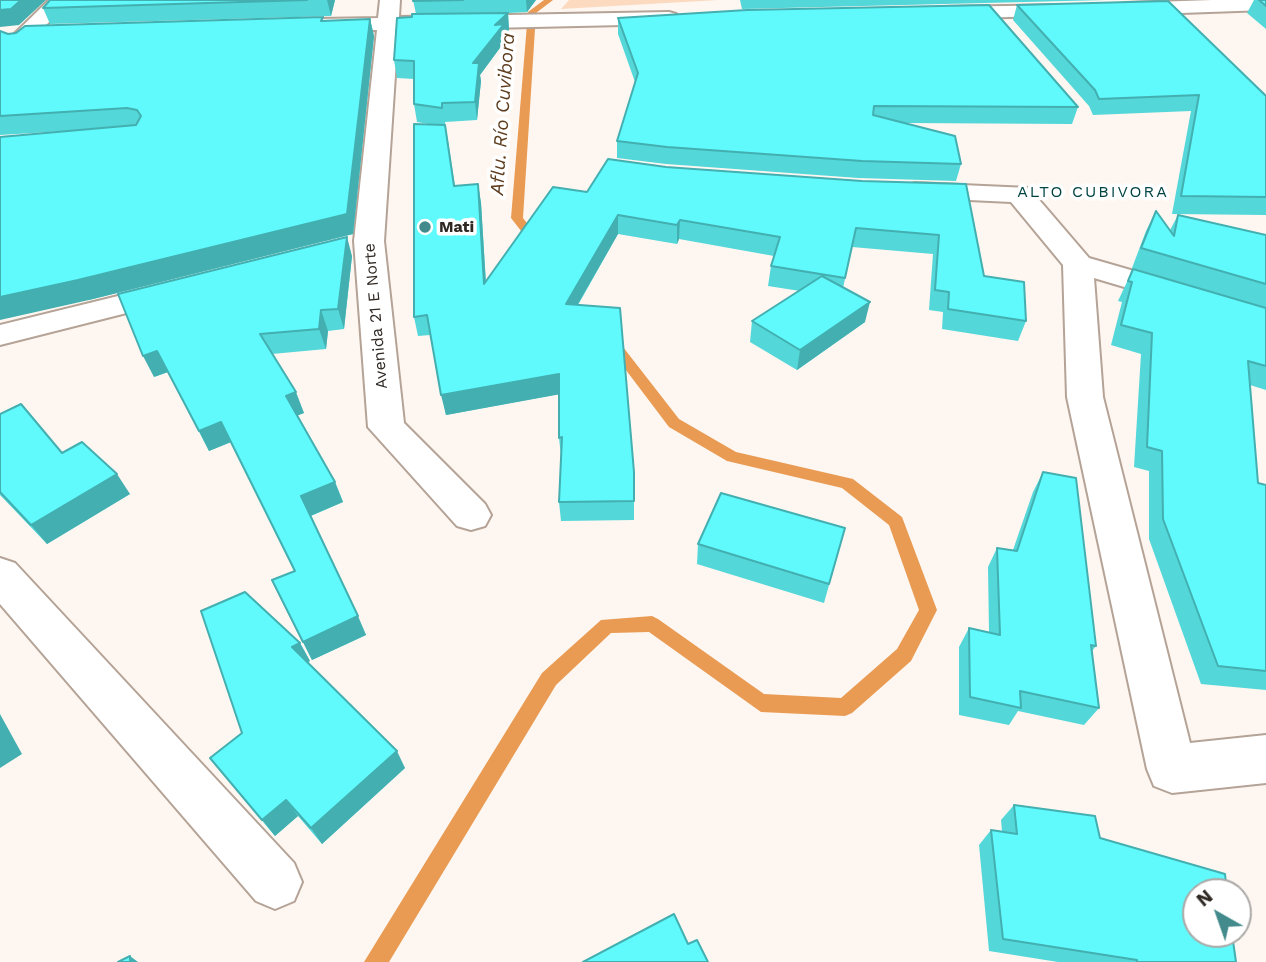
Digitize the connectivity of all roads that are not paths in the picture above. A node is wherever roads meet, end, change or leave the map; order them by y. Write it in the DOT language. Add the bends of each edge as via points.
graph roads {
  1 [pos="60,0"];
  2 [pos="1231,3"];
  3 [pos="1266,4"];
  4 [pos="389,12"];
  5 [pos="918,13"];
  6 [pos="999,14"];
  7 [pos="688,18"];
  8 [pos="304,26"];
  9 [pos="55,33"];
  10 [pos="27,34"];
  11 [pos="0,35"];
  12 [pos="0,60"];
  13 [pos="885,190"];
  14 [pos="1078,264"];
  15 [pos="198,285"];
  16 [pos="1266,319"];
  17 [pos="0,335"];
  18 [pos="471,515"];
  19 [pos="0,575"];
  20 [pos="1266,759"];
  21 [pos="275,882"];
  1 -- 10 [label="street"];
  2 -- 3 [label="street"];
  2 -- 6 [label="street"];
  4 -- 7 [label="street"];
  4 -- 8 [label="street"];
  4 -- 18 [label="street, Avenida 21 E Norte" via="392,129 356,244 386,426"];
  5 -- 6 [label="street"];
  9 -- 10 [label="street"];
  10 -- 11 [label="street"];
  10 -- 12 [label="street"];
  13 -- 14 [label="street" via="1019,194"];
  14 -- 16 [label="street"];
  14 -- 20 [label="street" via="1086,397 1171,769"];
  15 -- 17 [label="street"];
  19 -- 21 [label="street"];
}
